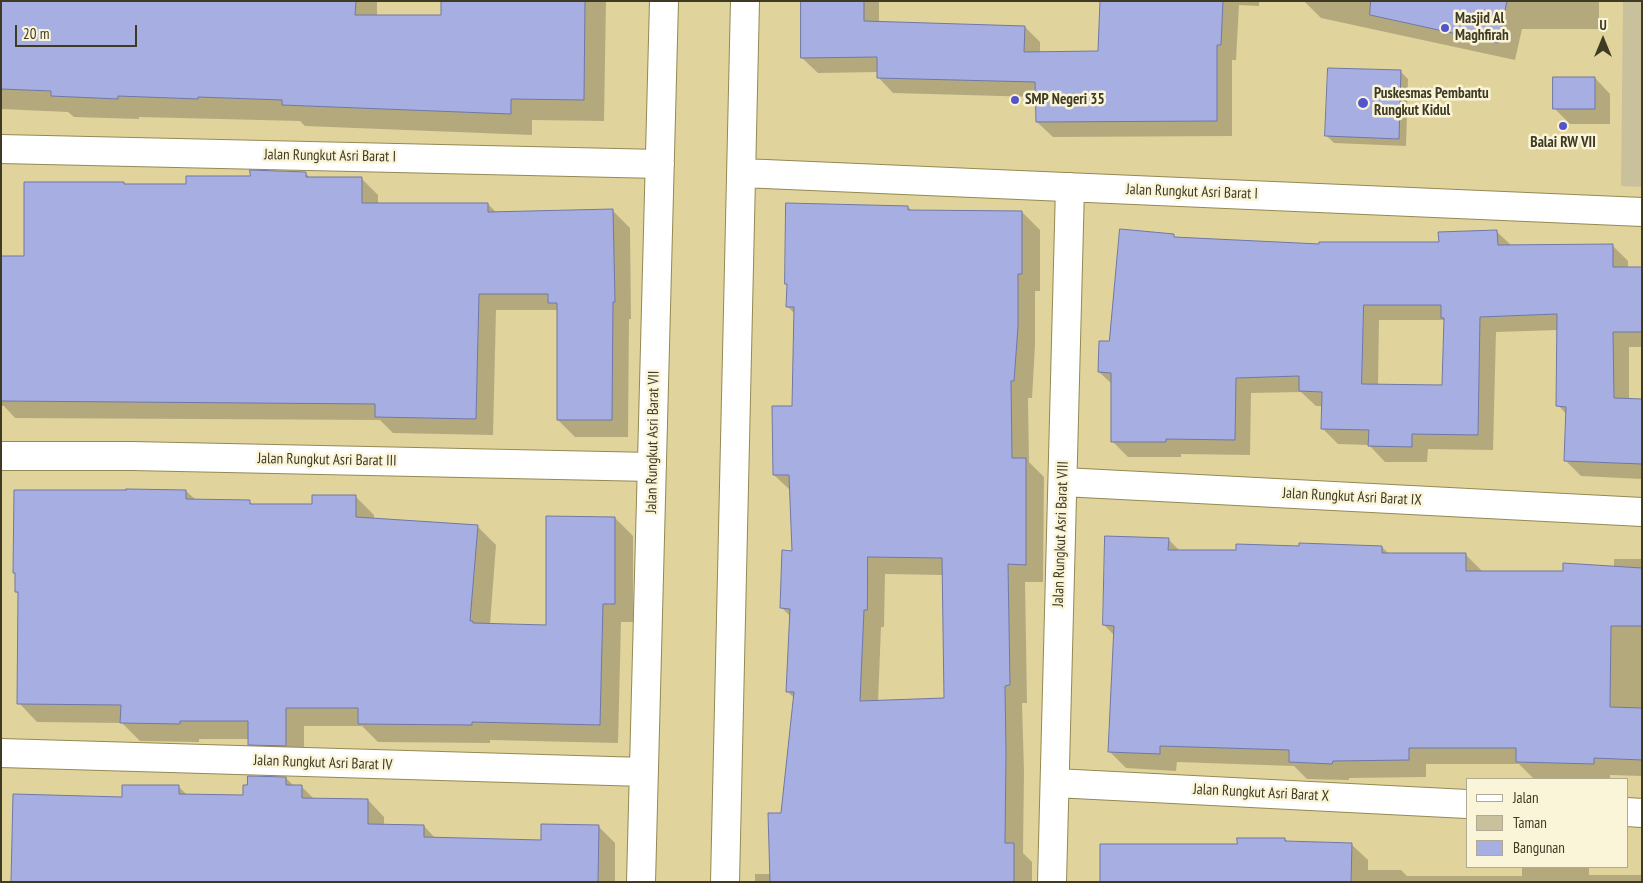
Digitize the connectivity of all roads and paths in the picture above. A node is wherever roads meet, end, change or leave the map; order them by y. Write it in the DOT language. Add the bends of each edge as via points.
graph roads {
  1 [pos="664,1"];
  2 [pos="745,1"];
  3 [pos="1,149"];
  4 [pos="660,164"];
  5 [pos="742,173"];
  6 [pos="1070,187"];
  7 [pos="1642,212"];
  8 [pos="1,456"];
  9 [pos="652,467"];
  10 [pos="1063,482"];
  11 [pos="1642,512"];
  12 [pos="1,753"];
  13 [pos="644,772"];
  14 [pos="1055,783"];
  15 [pos="1466,804"];
  16 [pos="1628,812"];
  17 [pos="1642,813"];
  18 [pos="641,882"];
  19 [pos="724,882"];
  20 [pos="1052,882"];
  1 -- 4 [label="street, Jalan Rungkut Asri Barat VII"];
  2 -- 5 [label="street"];
  3 -- 4 [label="street, Jalan Rungkut Asri Barat I"];
  4 -- 9 [label="street, Jalan Rungkut Asri Barat VII"];
  5 -- 6 [label="street, Jalan Rungkut Asri Barat I"];
  5 -- 19 [label="street"];
  6 -- 7 [label="street, Jalan Rungkut Asri Barat I"];
  6 -- 10 [label="street, Jalan Rungkut Asri Barat VIII"];
  8 -- 9 [label="street, Jalan Rungkut Asri Barat III"];
  9 -- 13 [label="street, Jalan Rungkut Asri Barat VII"];
  10 -- 11 [label="street, Jalan Rungkut Asri Barat IX"];
  10 -- 14 [label="street, Jalan Rungkut Asri Barat VIII"];
  12 -- 13 [label="street, Jalan Rungkut Asri Barat IV"];
  13 -- 18 [label="street, Jalan Rungkut Asri Barat VII"];
  14 -- 15 [label="street, Jalan Rungkut Asri Barat X"];
  14 -- 20 [label="street, Jalan Rungkut Asri Barat VIII"];
  16 -- 17 [label="street"];
}
